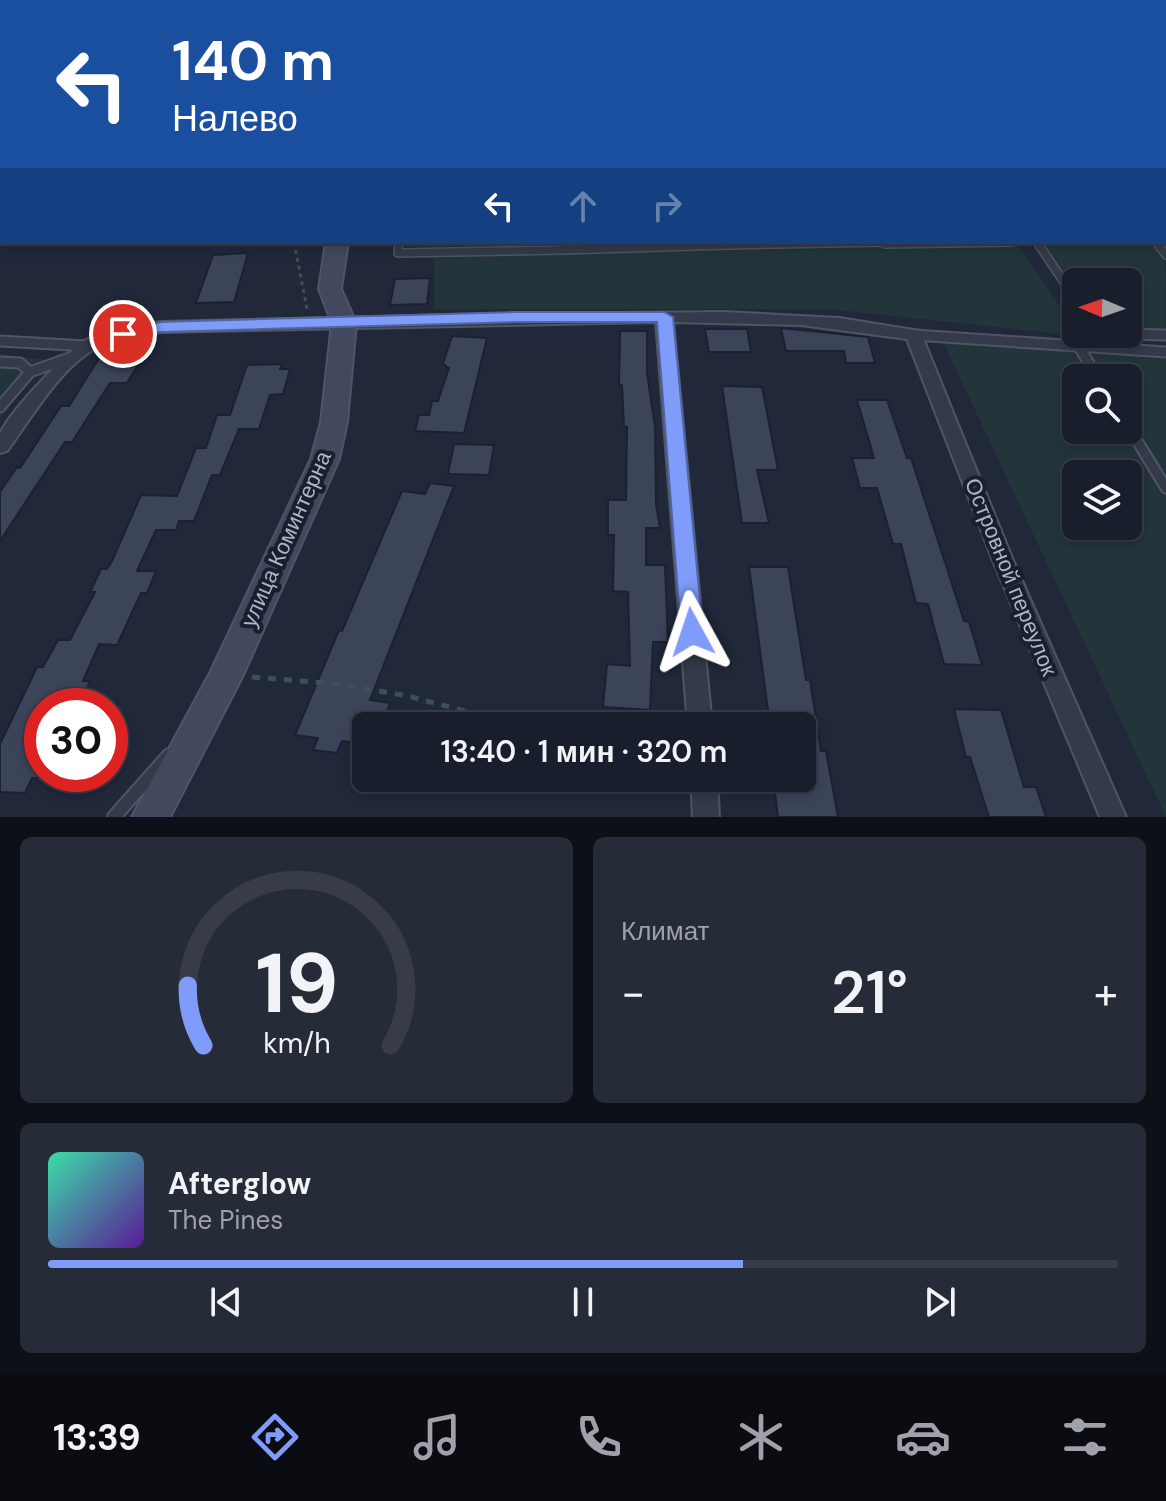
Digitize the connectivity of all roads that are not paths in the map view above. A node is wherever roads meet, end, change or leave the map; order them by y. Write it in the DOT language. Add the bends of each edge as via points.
graph roads {
  1 [pos="337,244"];
  2 [pos="399,244"];
  3 [pos="728,244"];
  4 [pos="1038,244"];
  5 [pos="565,246"];
  6 [pos="1062,279"];
  7 [pos="664,317"];
  8 [pos="344,323"];
  9 [pos="1142,334"];
  10 [pos="914,335"];
  11 [pos="1166,335"];
  12 [pos="0,341"];
  13 [pos="1062,346"];
  14 [pos="1096,348"];
  15 [pos="82,351"];
  16 [pos="1166,352"];
  17 [pos="0,362"];
  18 [pos="30,372"];
  19 [pos="0,407"];
  20 [pos="1139,444"];
  21 [pos="0,447"];
  22 [pos="1166,488"];
  23 [pos="699,712"];
  24 [pos="203,716"];
  25 [pos="705,792"];
  26 [pos="114,817"];
  27 [pos="151,817"];
  28 [pos="706,817"];
  29 [pos="1113,817"];
  1 -- 8 [label="street, улица Коминтерна" via="330,289"];
  2 -- 5 [label="lane" via="398,253"];
  3 -- 5 [label="lane"];
  4 -- 6 [label="lane"];
  7 -- 8 [label="street"];
  7 -- 10 [label="street" via="809,319"];
  7 -- 23 [label="street"];
  8 -- 15 [label="street" via="161,327 123,334"];
  8 -- 24 [label="street, улица Коминтерна" via="325,459"];
  9 -- 11 [label="lane"];
  10 -- 13 [label="lane"];
  10 -- 29 [label="street, Островной переулок"];
  12 -- 15 [label="lane"];
  14 -- 16 [label="lane"];
  15 -- 18 [label="lane"];
  15 -- 21 [label="street"];
  17 -- 18 [label="lane" via="20,363"];
  18 -- 19 [label="lane"];
  20 -- 22 [label="lane"];
  24 -- 26 [label="lane"];
  24 -- 27 [label="street, улица Коминтерна"];
  25 -- 28 [label="street"];
}
